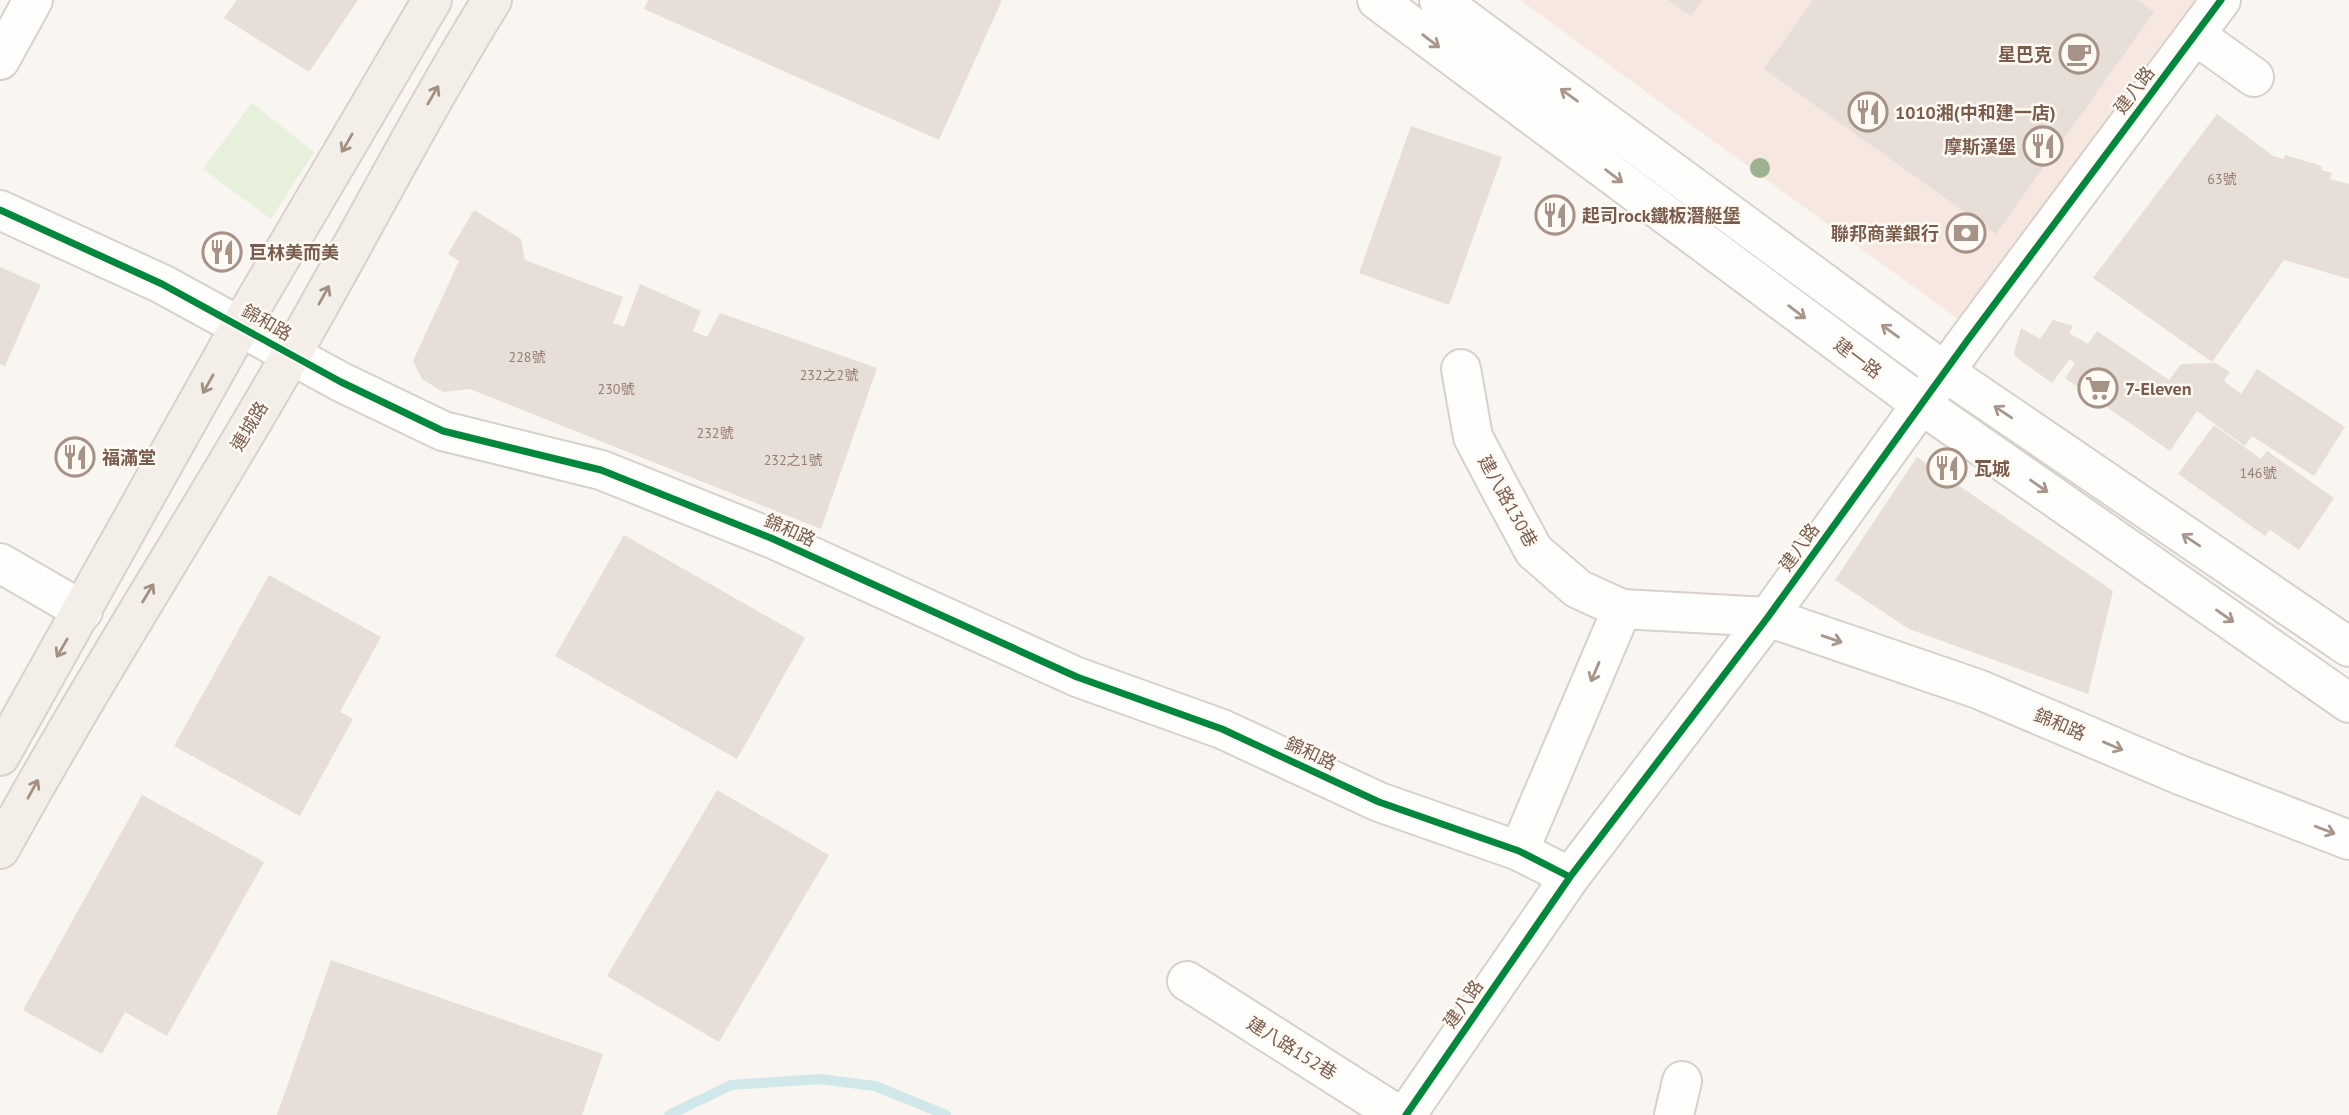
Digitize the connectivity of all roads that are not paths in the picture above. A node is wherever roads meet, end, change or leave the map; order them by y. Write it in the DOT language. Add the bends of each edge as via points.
graph roads {
  1 [pos="33,0"];
  2 [pos="432,0"];
  3 [pos="492,0"];
  4 [pos="1377,0"];
  5 [pos="1439,0"];
  6 [pos="2221,0"];
  7 [pos="2195,35"];
  8 [pos="0,60"];
  9 [pos="2254,77"];
  10 [pos="0,210"];
  11 [pos="241,325"];
  12 [pos="291,355"];
  13 [pos="1461,369"];
  14 [pos="1945,372"];
  15 [pos="1922,405"];
  16 [pos="0,564"];
  17 [pos="1622,610"];
  18 [pos="83,611"];
  19 [pos="1768,617"];
  20 [pos="2349,647"];
  21 [pos="2349,703"];
  22 [pos="0,756"];
  23 [pos="2349,839"];
  24 [pos="0,849"];
  25 [pos="1519,851"];
  26 [pos="1570,877"];
  27 [pos="1187,981"];
  28 [pos="1398,1115"];
  29 [pos="1406,1115"];
  1 -- 8 [label="street"];
  2 -- 11 [label="main road, one-way"];
  12 -- 3 [label="main road, 連城路, one-way" via="432,96"];
  4 -- 15 [label="street, 建一路, one-way"];
  14 -- 5 [label="street, one-way"];
  6 -- 7 [label="street, 建八路"];
  7 -- 9 [label="street"];
  7 -- 14 [label="street, 建八路"];
  10 -- 11 [label="street, 錦和路"];
  11 -- 12 [label="street, 錦和路"];
  11 -- 18 [label="main road, one-way"];
  24 -- 12 [label="main road, 連城路, one-way"];
  12 -- 25 [label="street, 錦和路" via="443,431 601,470 771,538 1077,677 1222,729 1379,802"];
  13 -- 17 [label="street, 建八路130巷" via="1473,437 1534,551 1578,589"];
  14 -- 15 [label="street, 建八路"];
  20 -- 14 [label="street, one-way"];
  15 -- 19 [label="street, 建八路"];
  15 -- 21 [label="street, 建一路, one-way"];
  16 -- 18 [label="street"];
  17 -- 19 [label="street, 建八路130巷"];
  17 -- 25 [label="street, one-way"];
  18 -- 22 [label="main road, one-way"];
  19 -- 23 [label="street, 錦和路, one-way" via="1978,689 2180,775"];
  19 -- 26 [label="street, 建八路"];
  25 -- 26 [label="street, 錦和路"];
  26 -- 29 [label="street, 建八路"];
  27 -- 28 [label="street, 建八路152巷"];
}
